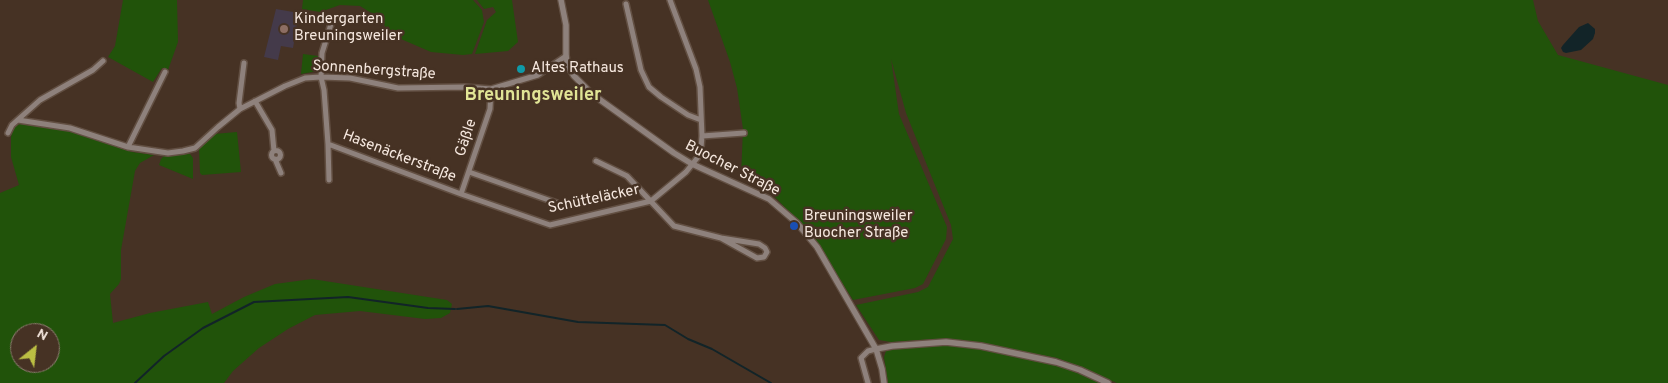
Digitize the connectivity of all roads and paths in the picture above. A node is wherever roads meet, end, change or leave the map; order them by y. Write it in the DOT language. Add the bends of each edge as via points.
graph roads {
  1 [pos="562,0"];
  2 [pos="670,0"];
  3 [pos="626,4"];
  4 [pos="331,24"];
  5 [pos="566,56"];
  6 [pos="103,61"];
  7 [pos="244,63"];
  8 [pos="166,72"];
  9 [pos="321,77"];
  10 [pos="491,89"];
  11 [pos="255,101"];
  12 [pos="240,109"];
  13 [pos="18,120"];
  14 [pos="701,120"];
  15 [pos="8,133"];
  16 [pos="744,133"];
  17 [pos="702,136"];
  18 [pos="328,144"];
  19 [pos="128,147"];
  20 [pos="596,161"];
  21 [pos="692,164"];
  22 [pos="469,172"];
  23 [pos="281,173"];
  24 [pos="329,180"];
  25 [pos="461,194"];
  26 [pos="651,201"];
  27 [pos="557,203"];
  28 [pos="721,238"];
  29 [pos="876,349"];
  30 [pos="868,383"];
  31 [pos="884,383"];
  32 [pos="1108,383"];
  1 -- 5 [label="street"];
  2 -- 14 [label="street" via="696,69"];
  3 -- 14 [label="street" via="641,70 649,86 688,115"];
  4 -- 9 [label="street, Hasenäckerstraße" via="322,53"];
  5 -- 10 [label="street, Sonnenbergstraße" via="538,75"];
  5 -- 21 [label="street, Buocher Straße" via="570,72 592,94"];
  6 -- 13 [label="street" via="40,100"];
  7 -- 12 [label="street"];
  8 -- 19 [label="street"];
  9 -- 10 [label="street, Sonnenbergstraße" via="350,78 398,88"];
  9 -- 11 [label="street, Sonnenbergstraße" via="305,78"];
  9 -- 18 [label="street, Hasenäckerstraße"];
  10 -- 22 [label="street, Gäßle" via="490,109"];
  11 -- 12 [label="street, Sonnenbergstraße"];
  11 -- 23 [label="street" via="272,130 272,156"];
  12 -- 19 [label="street, Sonnenbergstraße" via="195,148 168,153"];
  13 -- 15 [label="street"];
  13 -- 19 [label="street, Sonnenbergstraße" via="70,128"];
  14 -- 17 [label="street"];
  16 -- 17 [label="street"];
  17 -- 21 [label="street" via="698,157"];
  18 -- 24 [label="street, Hasenäckerstraße"];
  18 -- 25 [label="street, Hasenäckerstraße"];
  20 -- 26 [label="street" via="627,176"];
  21 -- 26 [label="street, Schütteläcker"];
  21 -- 29 [label="street, Buocher Straße" via="759,194 797,223 817,247"];
  22 -- 25 [label="street, Gäßle"];
  22 -- 27 [label="street"];
  25 -- 26 [label="street, Schütteläcker" via="550,225"];
  26 -- 28 [label="street" via="674,226"];
  28 -- 28 [label="street" via="757,258 764,257 767,252 759,244"];
  29 -- 30 [label="street" via="861,358"];
  29 -- 31 [label="street, Buocher Straße"];
  29 -- 32 [label="street" via="946,342 981,346 1056,362"];
}
